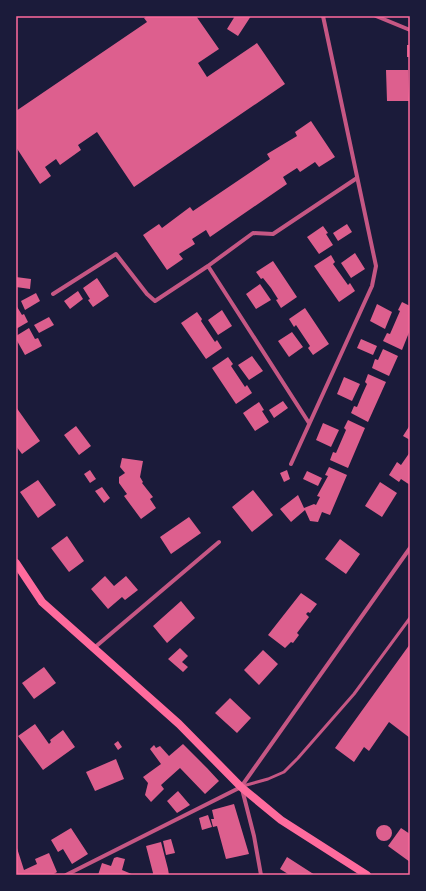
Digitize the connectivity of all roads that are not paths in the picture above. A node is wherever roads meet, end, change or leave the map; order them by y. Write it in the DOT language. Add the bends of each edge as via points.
graph roads {
  1 [pos="323,16"];
  2 [pos="376,16"];
  3 [pos="410,30"];
  4 [pos="358,178"];
  5 [pos="208,266"];
  6 [pos="53,294"];
  7 [pos="309,423"];
  8 [pos="291,464"];
  9 [pos="219,542"];
  10 [pos="410,548"];
  11 [pos="16,562"];
  12 [pos="410,618"];
  13 [pos="93,648"];
  14 [pos="241,787"];
  15 [pos="66,875"];
  16 [pos="261,875"];
  17 [pos="366,875"];
  1 -- 4 [label="street"];
  2 -- 3 [label="street"];
  4 -- 5 [label="street" via="273,234 253,233"];
  4 -- 7 [label="street" via="376,266 372,286"];
  5 -- 6 [label="street" via="155,301 116,254"];
  5 -- 7 [label="street"];
  7 -- 8 [label="street"];
  9 -- 13 [label="street"];
  10 -- 14 [label="street"];
  11 -- 13 [label="main road" via="42,602"];
  12 -- 14 [label="lane" via="354,694 284,772"];
  13 -- 14 [label="main road" via="179,724"];
  14 -- 15 [label="street"];
  14 -- 16 [label="street"];
  14 -- 17 [label="main road" via="291,827"];
}
